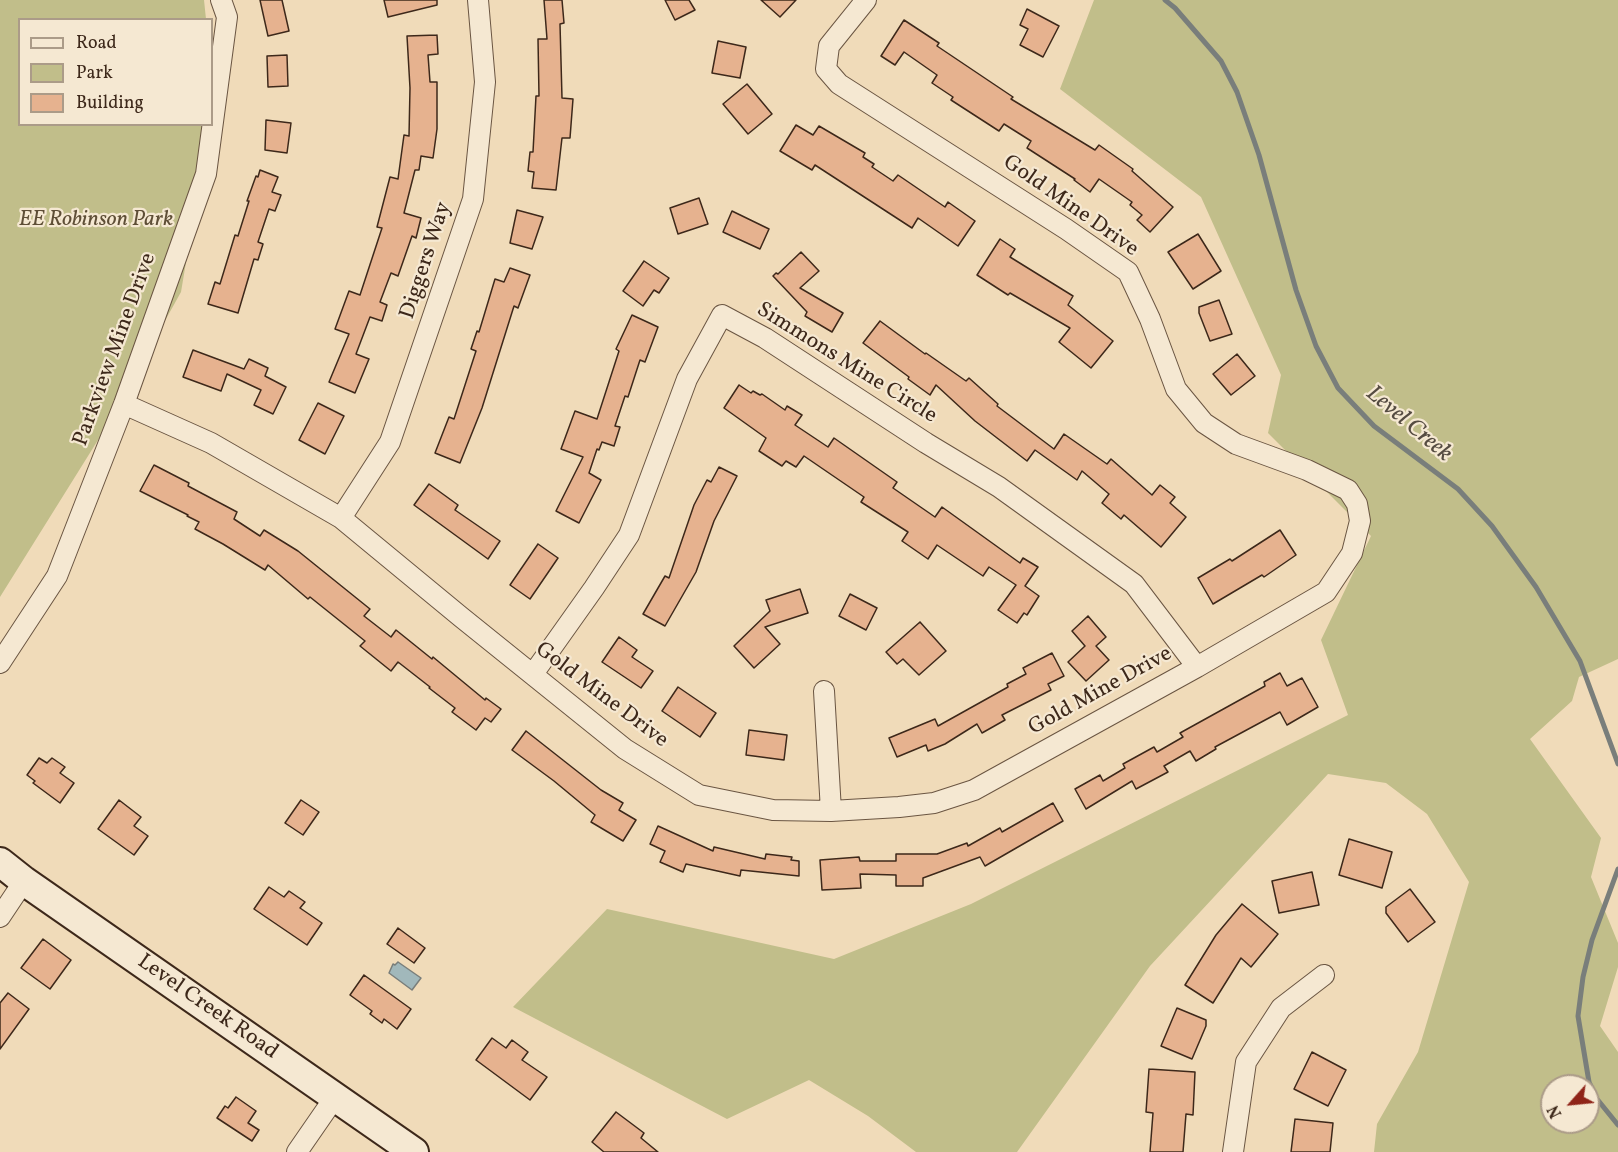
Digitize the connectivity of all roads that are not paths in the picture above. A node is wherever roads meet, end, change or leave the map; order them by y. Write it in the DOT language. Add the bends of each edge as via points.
graph roads {
  1 [pos="221,0"];
  2 [pos="478,0"];
  3 [pos="866,0"];
  4 [pos="213,122"];
  5 [pos="212,126"];
  6 [pos="124,404"];
  7 [pos="341,518"];
  8 [pos="0,663"];
  9 [pos="1197,667"];
  10 [pos="532,674"];
  11 [pos="824,692"];
  12 [pos="831,811"];
  13 [pos="0,862"];
  14 [pos="24,881"];
  15 [pos="0,917"];
  16 [pos="1324,975"];
  17 [pos="335,1097"];
  18 [pos="297,1152"];
  19 [pos="414,1152"];
  20 [pos="1233,1152"];
  1 -- 4 [label="street, Parkview Mine Drive" via="227,17"];
  2 -- 7 [label="street, Diggers Way" via="485,82 473,199 390,442"];
  3 -- 9 [label="street, Gold Mine Drive" via="829,46 826,69 839,84 1128,272 1176,389 1204,423 1236,444 1348,490 1357,504 1360,521 1352,553 1326,592"];
  5 -- 6 [label="street, Parkview Mine Drive" via="206,174"];
  6 -- 7 [label="street, Gold Mine Drive" via="211,442"];
  6 -- 8 [label="street, Parkview Mine Drive" via="57,576"];
  7 -- 10 [label="street, Gold Mine Drive"];
  9 -- 10 [label="street, Simmons Mine Circle" via="1134,584 999,487 765,338 722,315 687,379 629,536"];
  9 -- 12 [label="street, Gold Mine Drive" via="974,790 934,803"];
  10 -- 12 [label="street, Gold Mine Drive" via="625,749 699,795 774,810"];
  11 -- 12 [label="street"];
  13 -- 14 [label="street, Level Creek Road"];
  14 -- 15 [label="street"];
  14 -- 17 [label="street, Level Creek Road"];
  16 -- 20 [label="street" via="1281,1008 1246,1062"];
  17 -- 18 [label="street"];
  17 -- 19 [label="street, Level Creek Road"];
}
